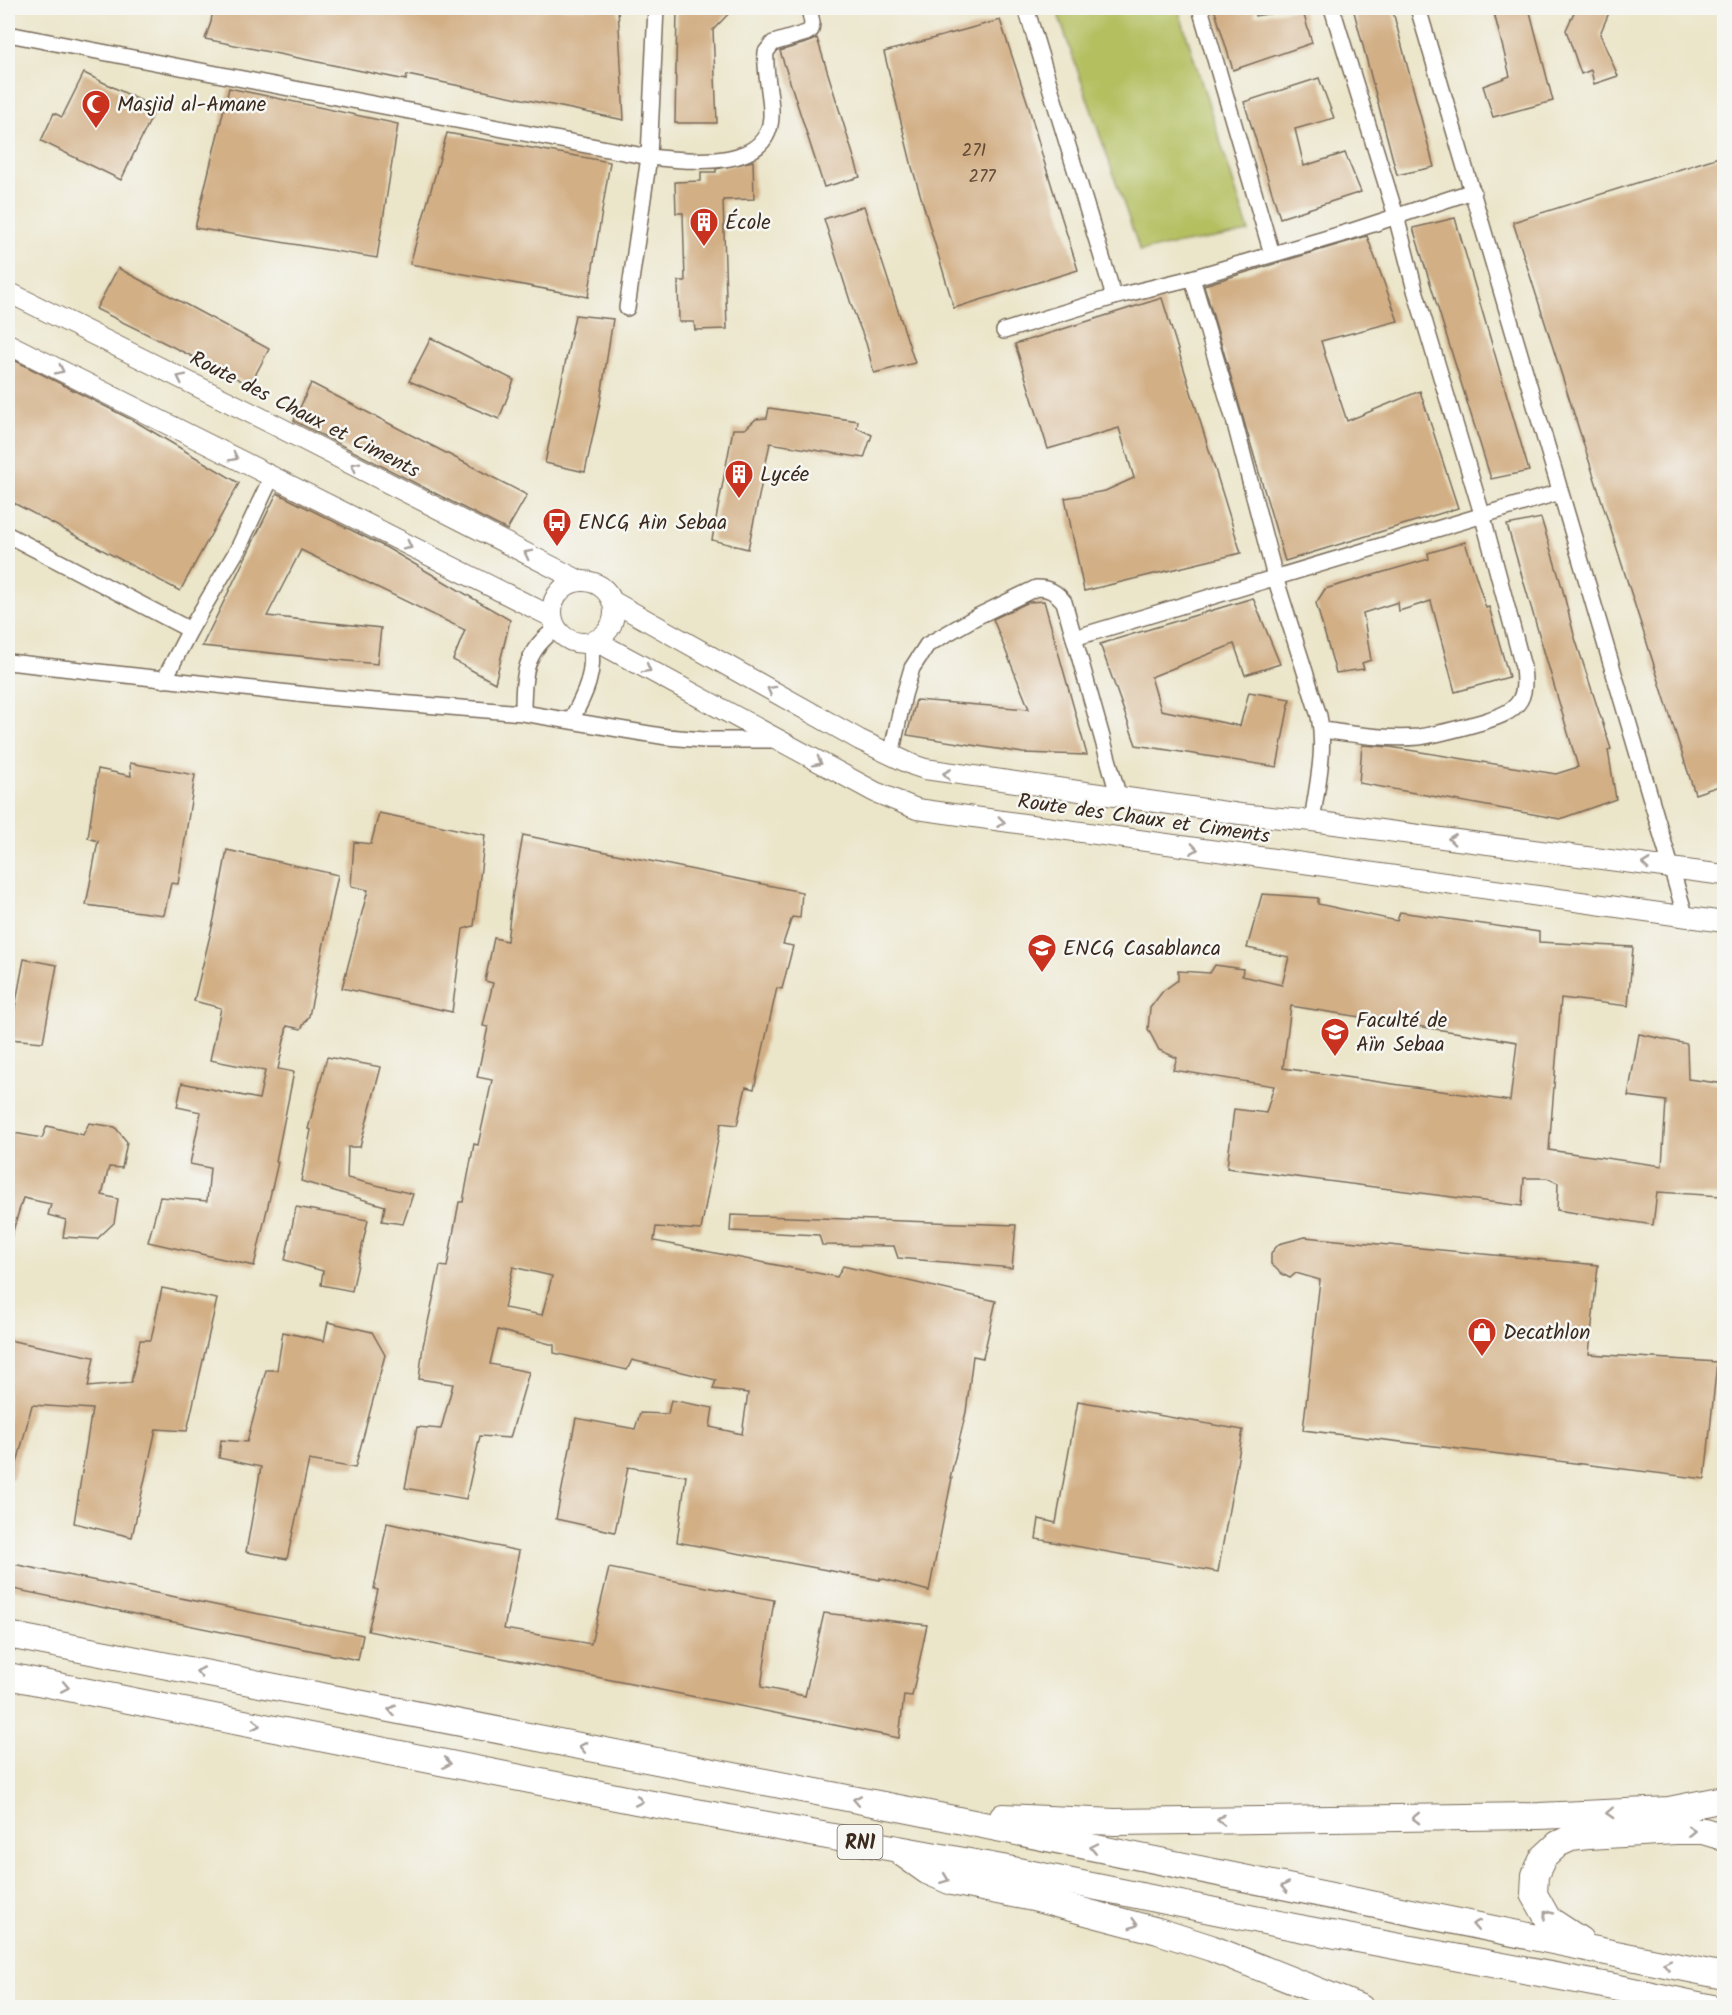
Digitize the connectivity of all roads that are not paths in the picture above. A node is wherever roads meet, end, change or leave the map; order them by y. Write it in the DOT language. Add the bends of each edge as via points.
graph roads {
  1 [pos="656,8"];
  2 [pos="809,8"];
  3 [pos="1026,8"];
  4 [pos="1200,8"];
  5 [pos="1332,8"];
  6 [pos="1418,8"];
  7 [pos="8,34"];
  8 [pos="649,157"];
  9 [pos="1473,190"];
  10 [pos="1396,216"];
  11 [pos="1272,254"];
  12 [pos="1191,278"];
  13 [pos="8,292"];
  14 [pos="1114,297"];
  15 [pos="627,308"];
  16 [pos="1004,331"];
  17 [pos="8,344"];
  18 [pos="272,476"];
  19 [pos="1560,492"];
  20 [pos="1482,514"];
  21 [pos="8,535"];
  22 [pos="1275,577"];
  23 [pos="580,581"];
  24 [pos="612,601"];
  25 [pos="554,623"];
  26 [pos="190,630"];
  27 [pos="1074,638"];
  28 [pos="593,641"];
  29 [pos="8,662"];
  30 [pos="164,680"];
  31 [pos="523,713"];
  32 [pos="571,720"];
  33 [pos="1322,730"];
  34 [pos="777,740"];
  35 [pos="891,755"];
  36 [pos="1119,798"];
  37 [pos="1312,821"];
  38 [pos="1672,868"];
  39 [pos="1725,875"];
  40 [pos="1686,918"];
  41 [pos="1725,922"];
  42 [pos="8,1635"];
  43 [pos="8,1676"];
  44 [pos="1725,1799"];
  45 [pos="914,1811"];
  46 [pos="1725,1837"];
  47 [pos="895,1849"];
  48 [pos="1614,1952"];
  49 [pos="1725,1976"];
  50 [pos="1361,2007"];
  51 [pos="1712,2007"];
  1 -- 8 [label="street"];
  2 -- 8 [label="street" via="811,30 773,43 766,52 771,117 756,148 719,160"];
  3 -- 14 [label="street"];
  4 -- 11 [label="street"];
  5 -- 10 [label="street"];
  6 -- 9 [label="street"];
  7 -- 8 [label="street"];
  8 -- 15 [label="street"];
  9 -- 10 [label="street"];
  9 -- 19 [label="street"];
  10 -- 11 [label="street"];
  10 -- 20 [label="street" via="1414,290"];
  11 -- 12 [label="street"];
  12 -- 14 [label="street"];
  12 -- 22 [label="street"];
  23 -- 13 [label="street, Route des Chaux et Ciments, one-way"];
  14 -- 16 [label="street"];
  17 -- 18 [label="street, one-way"];
  18 -- 25 [label="street, one-way"];
  18 -- 26 [label="street" via="238,549"];
  19 -- 20 [label="street"];
  19 -- 38 [label="street"];
  20 -- 22 [label="street"];
  20 -- 33 [label="street" via="1523,667 1523,690 1518,704 1494,718 1417,737"];
  21 -- 26 [label="street"];
  22 -- 27 [label="street"];
  22 -- 33 [label="street"];
  23 -- 24 [label="street" via="596,584"];
  23 -- 25 [label="street" via="567,585 557,595 552,609"];
  24 -- 28 [label="street" via="612,624"];
  35 -- 24 [label="street, Route des Chaux et Ciments, one-way"];
  25 -- 28 [label="street" via="571,641"];
  25 -- 31 [label="street" via="525,668"];
  26 -- 30 [label="street"];
  27 -- 35 [label="street" via="1064,602 1044,588 1036,588 937,638 927,645 912,668"];
  27 -- 36 [label="street"];
  28 -- 32 [label="street" via="590,678"];
  28 -- 34 [label="street, Route des Chaux et Ciments, one-way"];
  29 -- 30 [label="street"];
  30 -- 31 [label="street"];
  31 -- 32 [label="street"];
  32 -- 34 [label="street" via="667,737"];
  33 -- 37 [label="street"];
  34 -- 40 [label="street, Route des Chaux et Ciments, one-way" via="891,800 931,812"];
  36 -- 35 [label="street, Route des Chaux et Ciments, one-way" via="939,773"];
  36 -- 37 [label="street, Route des Chaux et Ciments"];
  38 -- 37 [label="street, Route des Chaux et Ciments, one-way"];
  38 -- 39 [label="street, Route des Chaux et Ciments"];
  38 -- 40 [label="street"];
  40 -- 41 [label="street, Route des Chaux et Ciments"];
  45 -- 42 [label="highway, RN1, one-way"];
  43 -- 47 [label="highway, RN1, one-way"];
  44 -- 45 [label="highway, one-way" via="1669,1810 1300,1821 1115,1822"];
  48 -- 45 [label="highway, RN1, one-way"];
  48 -- 46 [label="highway, one-way" via="1581,1940 1548,1919 1534,1894 1535,1875 1543,1858 1558,1844 1588,1836 1704,1831"];
  47 -- 50 [label="highway, one-way" via="927,1871 952,1882 1158,1931"];
  47 -- 51 [label="highway, RN1"];
  49 -- 48 [label="highway, RN1, one-way"];
}
